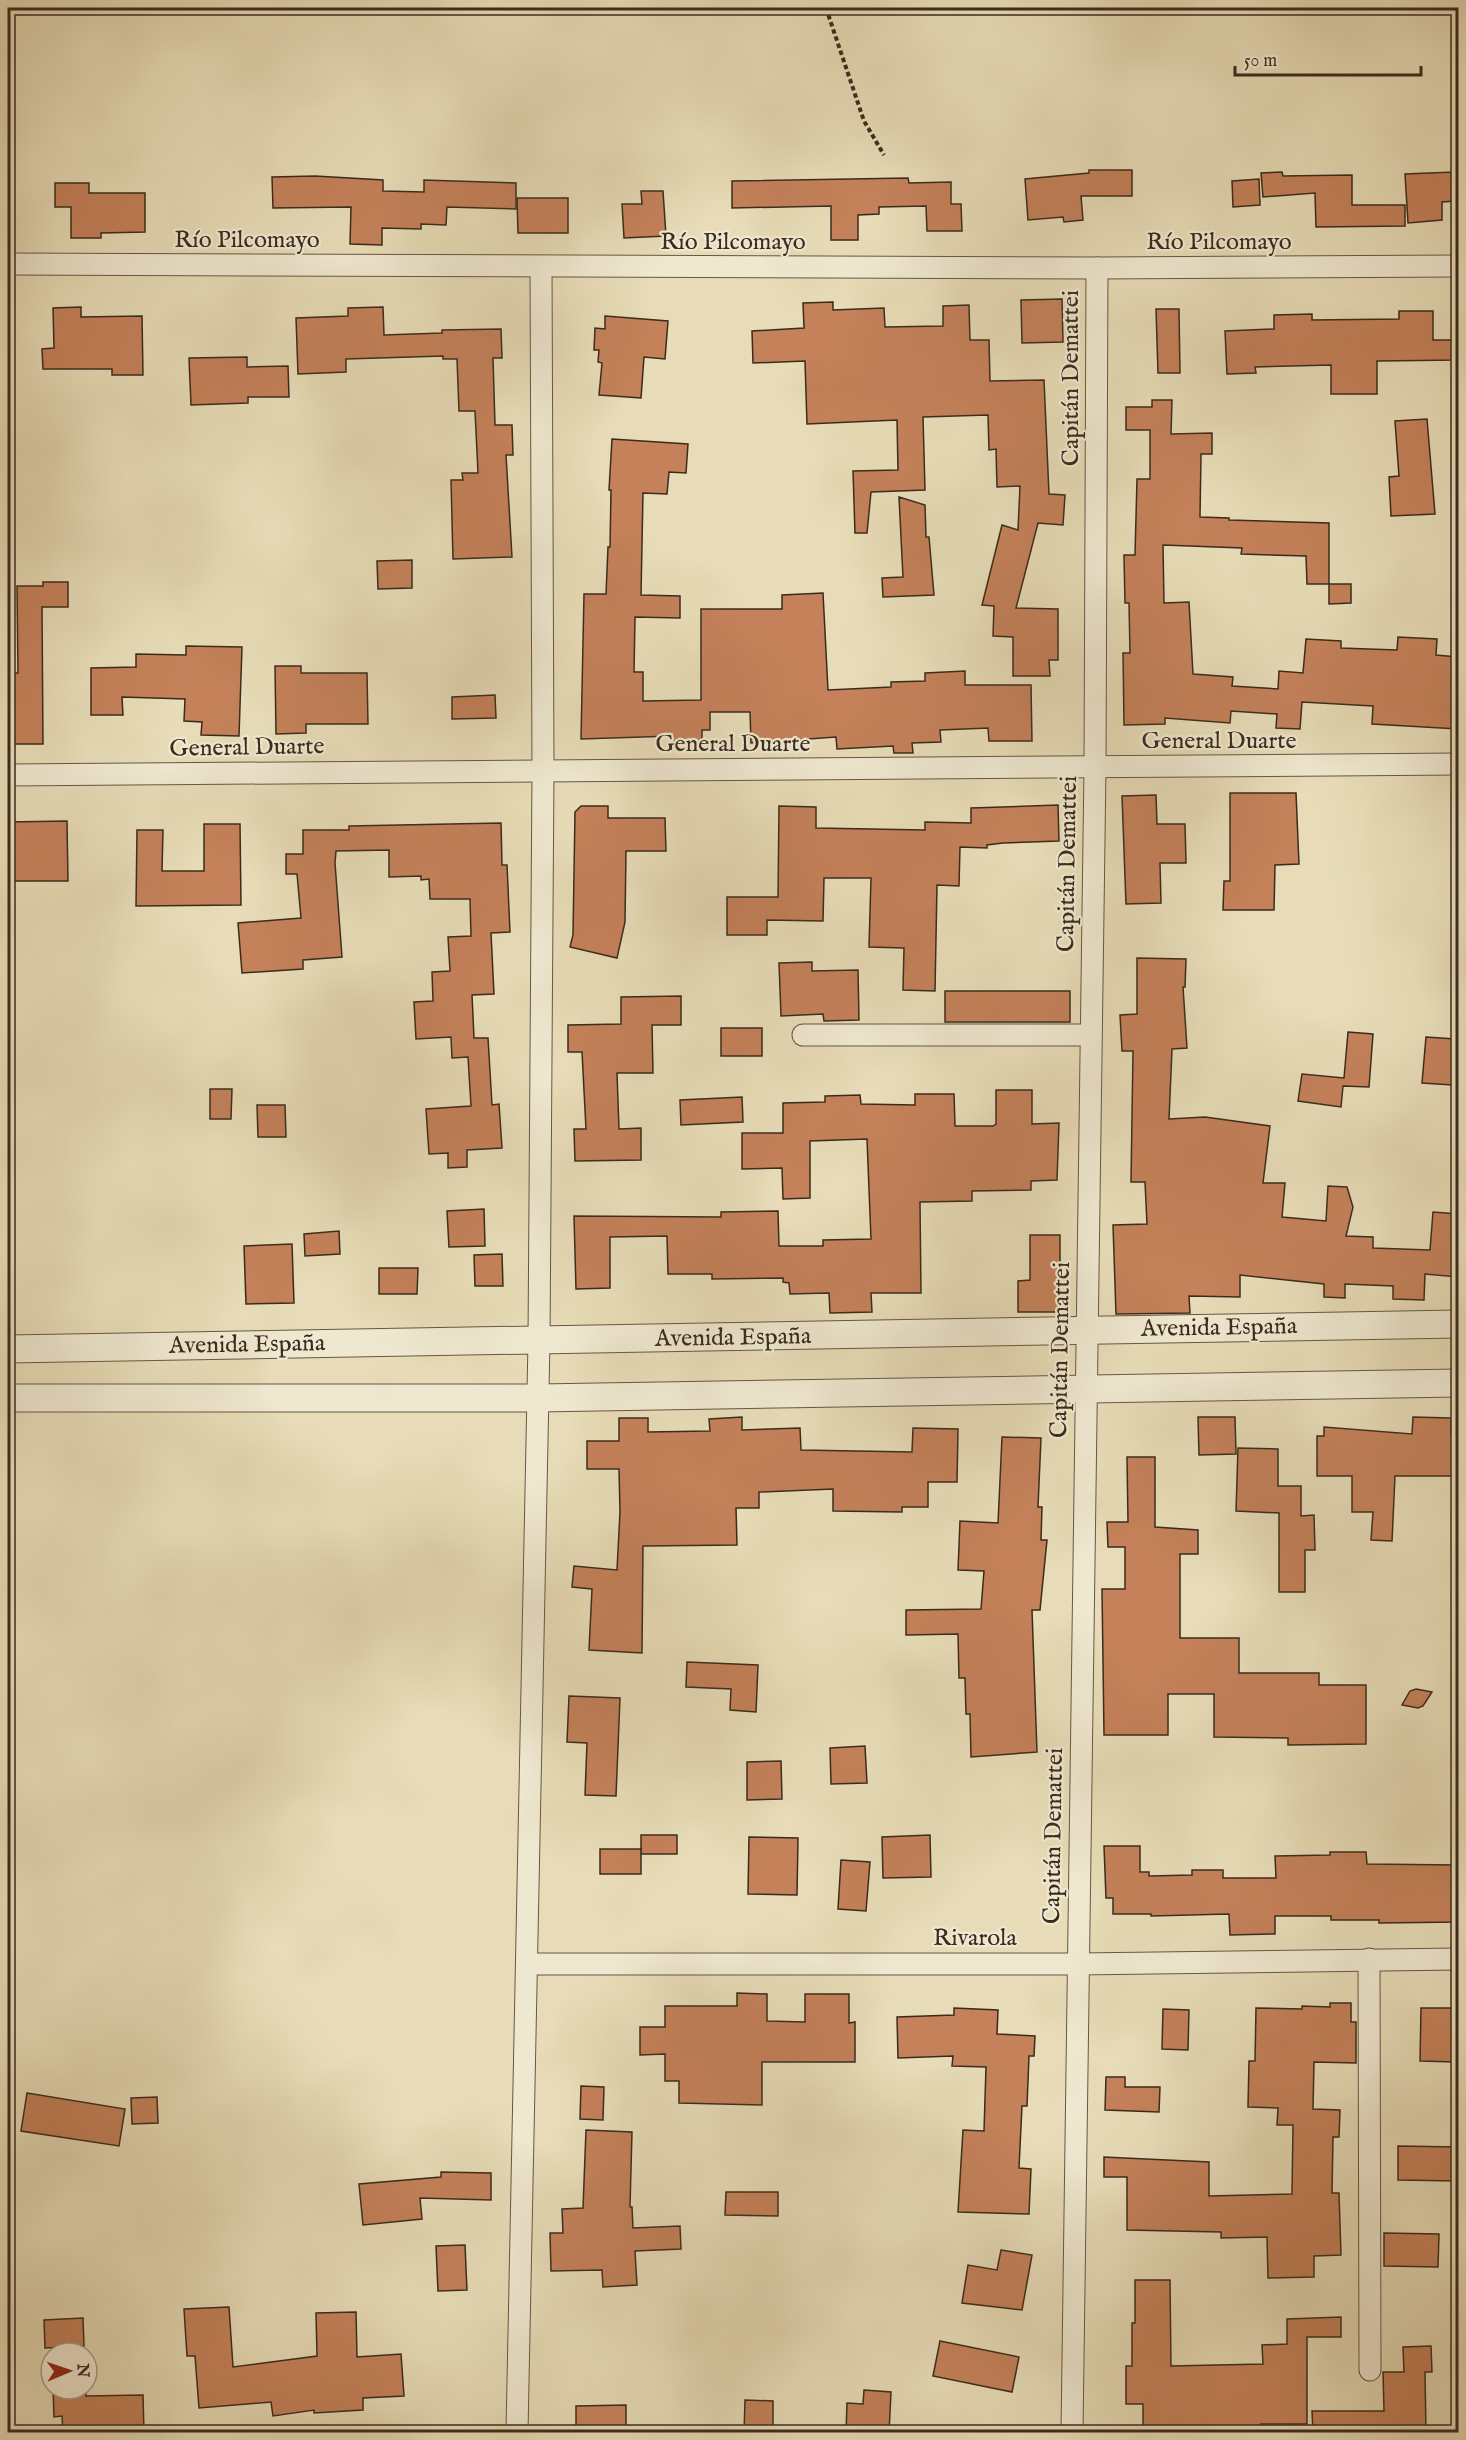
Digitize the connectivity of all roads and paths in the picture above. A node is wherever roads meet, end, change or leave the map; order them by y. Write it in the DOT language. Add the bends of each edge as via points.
graph roads {
  1 [pos="826,8"];
  2 [pos="884,155"];
  3 [pos="8,264"];
  4 [pos="1458,266"];
  5 [pos="541,267"];
  6 [pos="1097,268"];
  7 [pos="1458,764"];
  8 [pos="1095,767"];
  9 [pos="543,770"];
  10 [pos="8,775"];
  11 [pos="803,1035"];
  12 [pos="1091,1035"];
  13 [pos="1458,1324"];
  14 [pos="1087,1331"];
  15 [pos="539,1341"];
  16 [pos="8,1348"];
  17 [pos="1458,1383"];
  18 [pos="1086,1390"];
  19 [pos="8,1398"];
  20 [pos="538,1398"];
  21 [pos="1370,1959"];
  22 [pos="1458,1959"];
  23 [pos="527,1964"];
  24 [pos="1078,1964"];
  25 [pos="1370,2370"];
  26 [pos="517,2433"];
  27 [pos="1072,2433"];
  1 -- 2 [label="path" via="864,121"];
  3 -- 5 [label="street, Río Pilcomayo"];
  4 -- 6 [label="street, Río Pilcomayo"];
  5 -- 6 [label="street, Río Pilcomayo"];
  5 -- 9 [label="street"];
  6 -- 8 [label="street, Capitán Demattei"];
  7 -- 8 [label="street, General Duarte"];
  8 -- 9 [label="street, General Duarte"];
  8 -- 12 [label="street, Capitán Demattei"];
  9 -- 10 [label="street, General Duarte"];
  9 -- 15 [label="street"];
  11 -- 12 [label="street"];
  12 -- 14 [label="street, Capitán Demattei"];
  13 -- 14 [label="street, Avenida España"];
  14 -- 15 [label="street, Avenida España"];
  14 -- 18 [label="street, Capitán Demattei"];
  15 -- 16 [label="street, Avenida España"];
  15 -- 20 [label="street"];
  17 -- 18 [label="street"];
  18 -- 20 [label="street"];
  18 -- 24 [label="street, Capitán Demattei"];
  19 -- 20 [label="street"];
  20 -- 23 [label="street"];
  21 -- 22 [label="street, Rivarola"];
  21 -- 24 [label="street, Rivarola"];
  21 -- 25 [label="street"];
  23 -- 24 [label="street, Rivarola"];
  23 -- 26 [label="street"];
  24 -- 27 [label="street, Capitán Demattei"];
}
